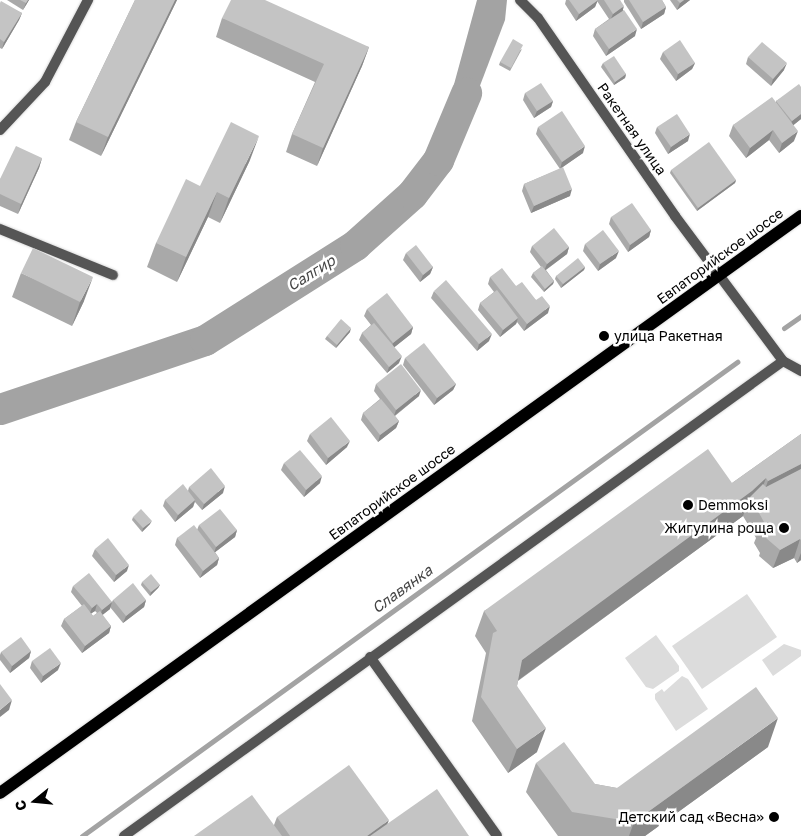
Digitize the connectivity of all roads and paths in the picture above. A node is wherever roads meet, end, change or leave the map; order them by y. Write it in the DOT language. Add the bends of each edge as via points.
graph roads {
  1 [pos="88,0"];
  2 [pos="524,3"];
  3 [pos="0,130"];
  4 [pos="801,216"];
  5 [pos="0,230"];
  6 [pos="113,275"];
  7 [pos="720,275"];
  8 [pos="783,361"];
  9 [pos="801,371"];
  10 [pos="370,658"];
  11 [pos="0,793"];
  12 [pos="124,836"];
  13 [pos="497,836"];
  1 -- 3 [label="street" via="45,82"];
  2 -- 7 [label="street, Ракетная улица"];
  4 -- 7 [label="main road, Евпаторийское шоссе"];
  5 -- 6 [label="street"];
  7 -- 8 [label="street, Ракетная улица"];
  7 -- 11 [label="main road, Евпаторийское шоссе"];
  8 -- 9 [label="street"];
  8 -- 10 [label="street"];
  10 -- 12 [label="street"];
  10 -- 13 [label="street"];
}
